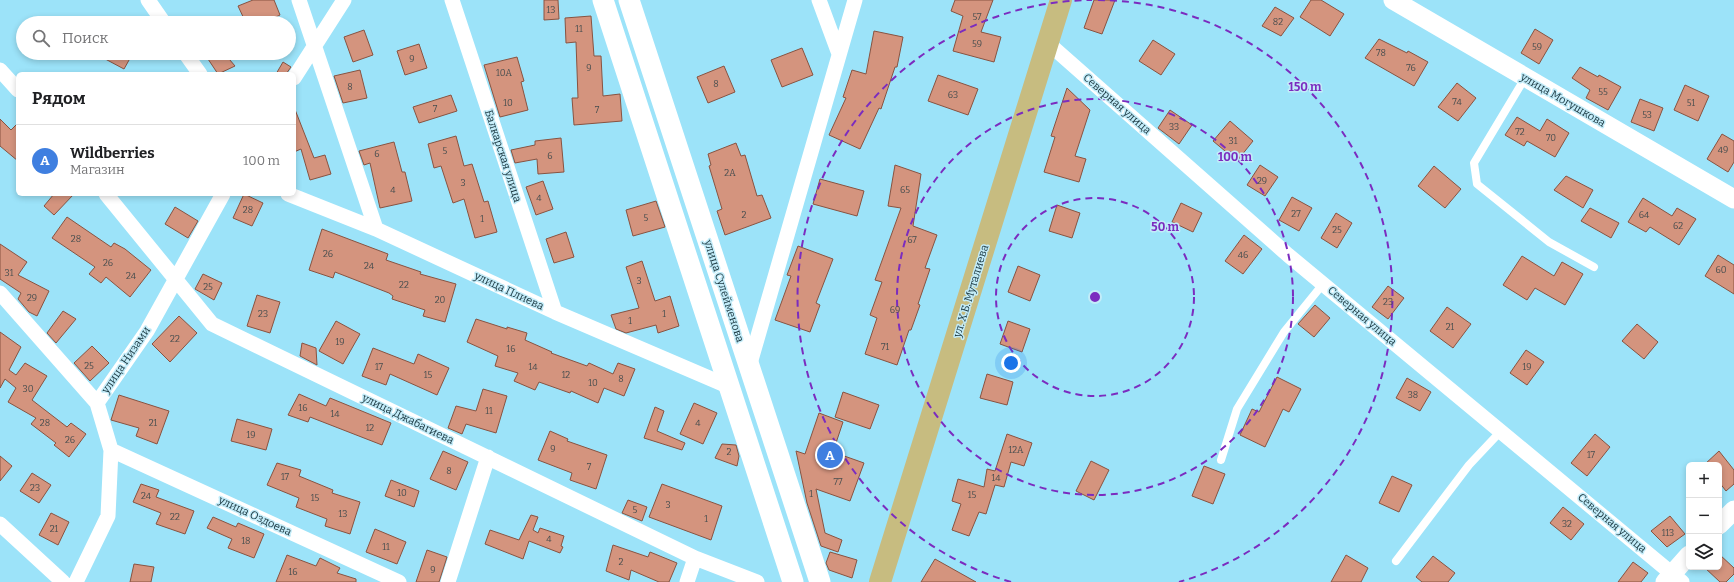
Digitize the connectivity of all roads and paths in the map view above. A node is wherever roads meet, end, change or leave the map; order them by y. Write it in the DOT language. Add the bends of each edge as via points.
graph roads {
  1 [pos="148,0"];
  2 [pos="300,0"];
  3 [pos="344,0"];
  4 [pos="452,0"];
  5 [pos="603,0"];
  6 [pos="629,0"];
  7 [pos="819,0"];
  8 [pos="855,0"];
  9 [pos="1061,0"];
  10 [pos="1393,0"];
  11 [pos="159,16"];
  12 [pos="1048,43"];
  13 [pos="315,45"];
  14 [pos="839,54"];
  15 [pos="190,60"];
  16 [pos="0,70"];
  17 [pos="199,72"];
  18 [pos="296,75"];
  19 [pos="1526,78"];
  20 [pos="16,88"];
  21 [pos="108,196"];
  22 [pos="222,196"];
  23 [pos="293,196"];
  24 [pos="1734,199"];
  25 [pos="376,228"];
  26 [pos="1594,267"];
  27 [pos="174,280"];
  28 [pos="1323,284"];
  29 [pos="0,293"];
  30 [pos="555,312"];
  31 [pos="749,367"];
  32 [pos="730,387"];
  33 [pos="97,404"];
  34 [pos="1501,431"];
  35 [pos="111,450"];
  36 [pos="488,457"];
  37 [pos="1221,460"];
  38 [pos="1734,510"];
  39 [pos="1722,522"];
  40 [pos="0,524"];
  41 [pos="695,558"];
  42 [pos="1686,560"];
  43 [pos="1396,561"];
  44 [pos="1673,579"];
  45 [pos="882,581"];
  46 [pos="63,582"];
  47 [pos="76,582"];
  48 [pos="398,582"];
  49 [pos="448,582"];
  50 [pos="687,582"];
  51 [pos="758,582"];
  52 [pos="793,582"];
  53 [pos="820,582"];
  1 -- 11 [label="street"];
  2 -- 13 [label="street"];
  3 -- 13 [label="street"];
  4 -- 30 [label="street, Балкарская улица"];
  5 -- 32 [label="main road"];
  6 -- 31 [label="main road, улица Сулейменова"];
  7 -- 14 [label="street"];
  8 -- 14 [label="street"];
  9 -- 12 [label="main road, ул. Х.Б. Муталиева"];
  10 -- 19 [label="street, улица Могушкова"];
  12 -- 28 [label="street, Северная улица"];
  12 -- 45 [label="main road, ул. Х.Б. Муталиева"];
  13 -- 18 [label="street"];
  13 -- 25 [label="street"];
  14 -- 31 [label="street"];
  15 -- 17 [label="street"];
  16 -- 20 [label="street"];
  19 -- 24 [label="street, улица Могушкова"];
  19 -- 26 [label="lane" via="1474,163 1477,184 1550,242"];
  21 -- 27 [label="street, улица Джабагиева"];
  22 -- 27 [label="street, улица Низами"];
  23 -- 25 [label="street, улица Плиева"];
  25 -- 30 [label="street, улица Плиева"];
  27 -- 33 [label="street, улица Низами" via="147,331"];
  27 -- 36 [label="street, улица Джабагиева" via="212,324"];
  28 -- 34 [label="street, Северная улица"];
  28 -- 37 [label="lane" via="1284,332 1237,409"];
  29 -- 33 [label="street"];
  30 -- 32 [label="street, улица Плиева"];
  31 -- 53 [label="main road, улица Сулейменова"];
  32 -- 52 [label="main road"];
  33 -- 35 [label="street, улица Низами"];
  34 -- 43 [label="lane" via="1434,508"];
  34 -- 44 [label="street, Северная улица"];
  35 -- 47 [label="street, улица Низами" via="108,516"];
  35 -- 48 [label="street, улица Оздоева"];
  36 -- 41 [label="street, улица Джабагиева"];
  36 -- 49 [label="street"];
  38 -- 39 [label="street"];
  40 -- 46 [label="street"];
  41 -- 50 [label="street"];
  41 -- 51 [label="street, улица Джабагиева"];
  42 -- 44 [label="street"];
}
